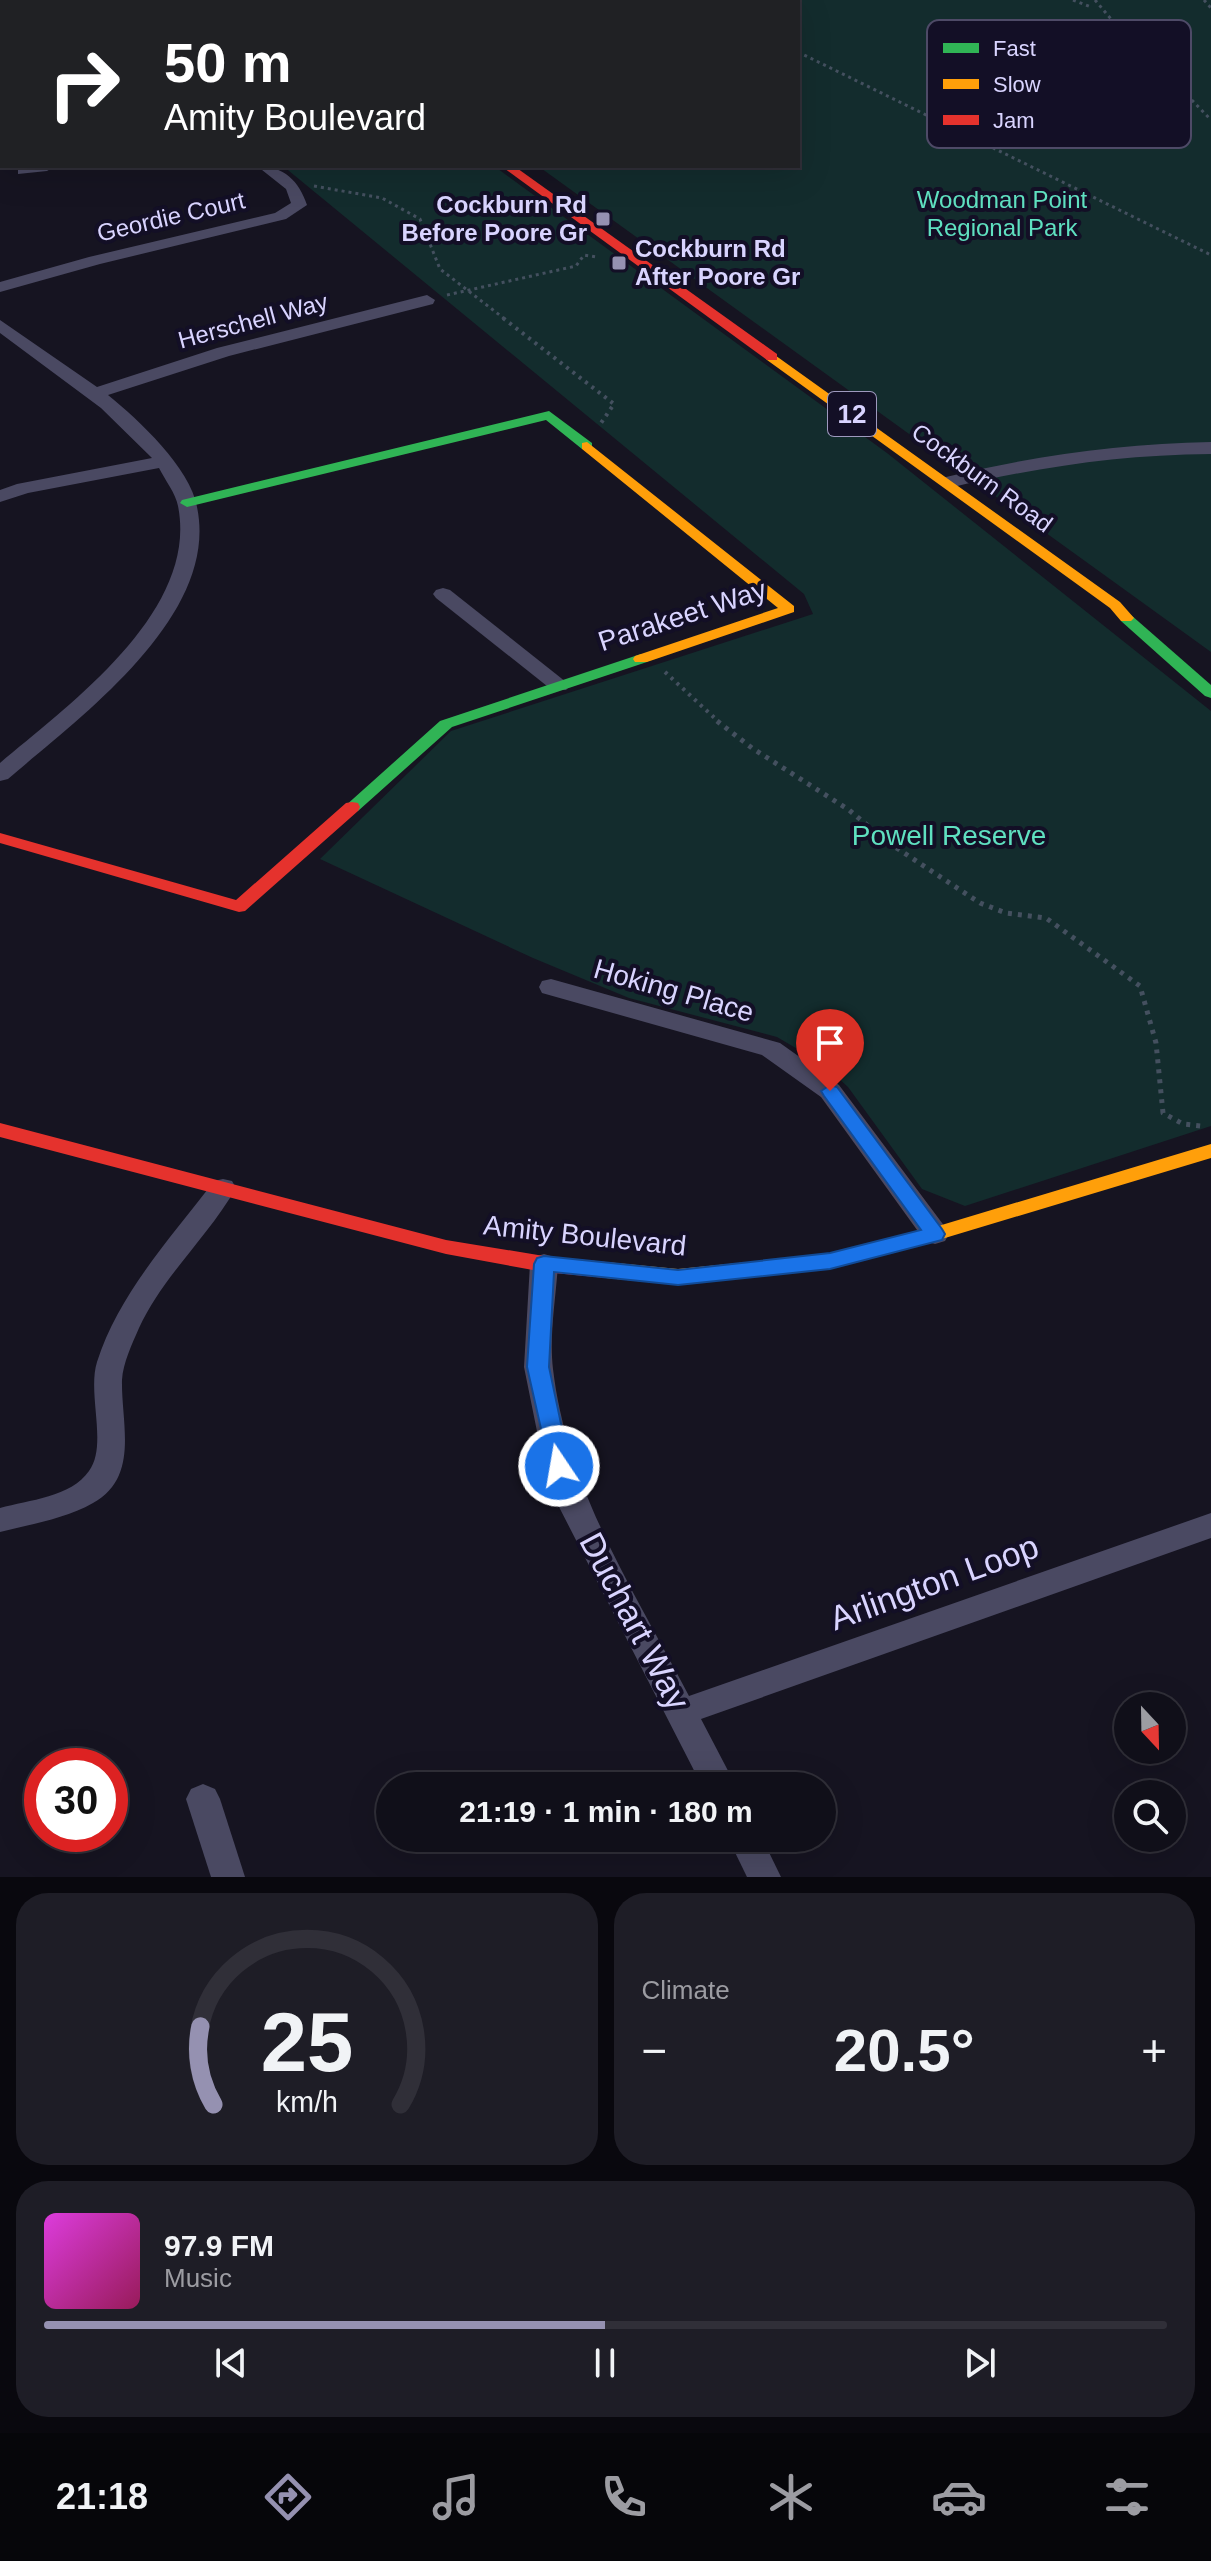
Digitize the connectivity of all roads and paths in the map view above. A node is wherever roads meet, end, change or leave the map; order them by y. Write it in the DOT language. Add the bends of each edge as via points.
graph roads {
  1 [pos="1073,0"];
  2 [pos="1095,0"];
  3 [pos="1204,0"];
  4 [pos="1091,7"];
  5 [pos="1211,8"];
  6 [pos="1115,20"];
  7 [pos="800,53"];
  8 [pos="1191,99"];
  9 [pos="927,115"];
  10 [pos="1211,120"];
  11 [pos="993,148"];
  12 [pos="37,168"];
  13 [pos="268,168"];
  14 [pos="510,168"];
  15 [pos="23,171"];
  16 [pos="1211,255"];
  17 [pos="608,259"];
  18 [pos="0,287"];
  19 [pos="467,291"];
  20 [pos="427,300"];
  21 [pos="0,325"];
  22 [pos="24,343"];
  23 [pos="0,350"];
  24 [pos="94,394"];
  25 [pos="1211,448"];
  26 [pos="1110,455"];
  27 [pos="166,461"];
  28 [pos="949,482"];
  29 [pos="0,496"];
  30 [pos="966,496"];
  31 [pos="187,503"];
  32 [pos="443,594"];
  33 [pos="1115,605"];
  34 [pos="1211,669"];
  35 [pos="559,686"];
  36 [pos="1211,693"];
  37 [pos="0,774"];
  38 [pos="0,838"];
  39 [pos="551,987"];
  40 [pos="0,1130"];
  41 [pos="1211,1151"];
  42 [pos="223,1188"];
  43 [pos="935,1234"];
  44 [pos="544,1264"];
  45 [pos="0,1520"];
  46 [pos="1211,1525"];
  47 [pos="683,1712"];
  48 [pos="712,1772"];
  49 [pos="203,1799"];
  50 [pos="752,1852"];
  51 [pos="228,1877"];
  52 [pos="764,1877"];
  1 -- 4 [label="path"];
  2 -- 6 [label="path"];
  3 -- 5 [label="path"];
  7 -- 9 [label="path"];
  8 -- 10 [label="path"];
  11 -- 16 [label="path"];
  12 -- 15 [label="street"];
  13 -- 18 [label="street, Geordie Court" via="293,187 299,205 280,216"];
  14 -- 28 [label="street, Cockburn Road / 12"];
  17 -- 19 [label="path" via="584,255 576,266"];
  20 -- 24 [label="street, Herschell Way" via="223,352"];
  21 -- 22 [label="street"];
  22 -- 23 [label="street"];
  22 -- 24 [label="street"];
  24 -- 27 [label="street"];
  25 -- 26 [label="street"];
  26 -- 28 [label="street" via="1043,461"];
  26 -- 30 [label="street"];
  27 -- 29 [label="street"];
  27 -- 31 [label="street"];
  28 -- 30 [label="street, Cockburn Road / 12"];
  30 -- 33 [label="street, Cockburn Road / 12"];
  31 -- 35 [label="street, Parakeet Way" via="549,415 789,609"];
  31 -- 37 [label="street" via="192,527 187,565 154,628 122,665"];
  32 -- 35 [label="street"];
  33 -- 34 [label="street, Cockburn Road / 12" via="1146,619"];
  33 -- 36 [label="street, Cockburn Road / 12" via="1134,628"];
  35 -- 38 [label="street, Parakeet Way" via="446,724 239,907"];
  39 -- 43 [label="street, Hoking Place" via="771,1049 830,1091"];
  40 -- 42 [label="street, Amity Boulevard"];
  41 -- 43 [label="street, Amity Boulevard"];
  42 -- 44 [label="street, Amity Boulevard" via="446,1247"];
  42 -- 45 [label="street" via="118,1342 108,1376 113,1445 100,1479 86,1493"];
  43 -- 44 [label="street, Amity Boulevard" via="830,1261 678,1277"];
  44 -- 47 [label="street, Duchart Way" via="538,1367 559,1466 572,1503"];
  46 -- 47 [label="street, Arlington Loop"];
  47 -- 48 [label="street, Duchart Way"];
  49 -- 51 [label="street"];
  50 -- 52 [label="street"];
}
